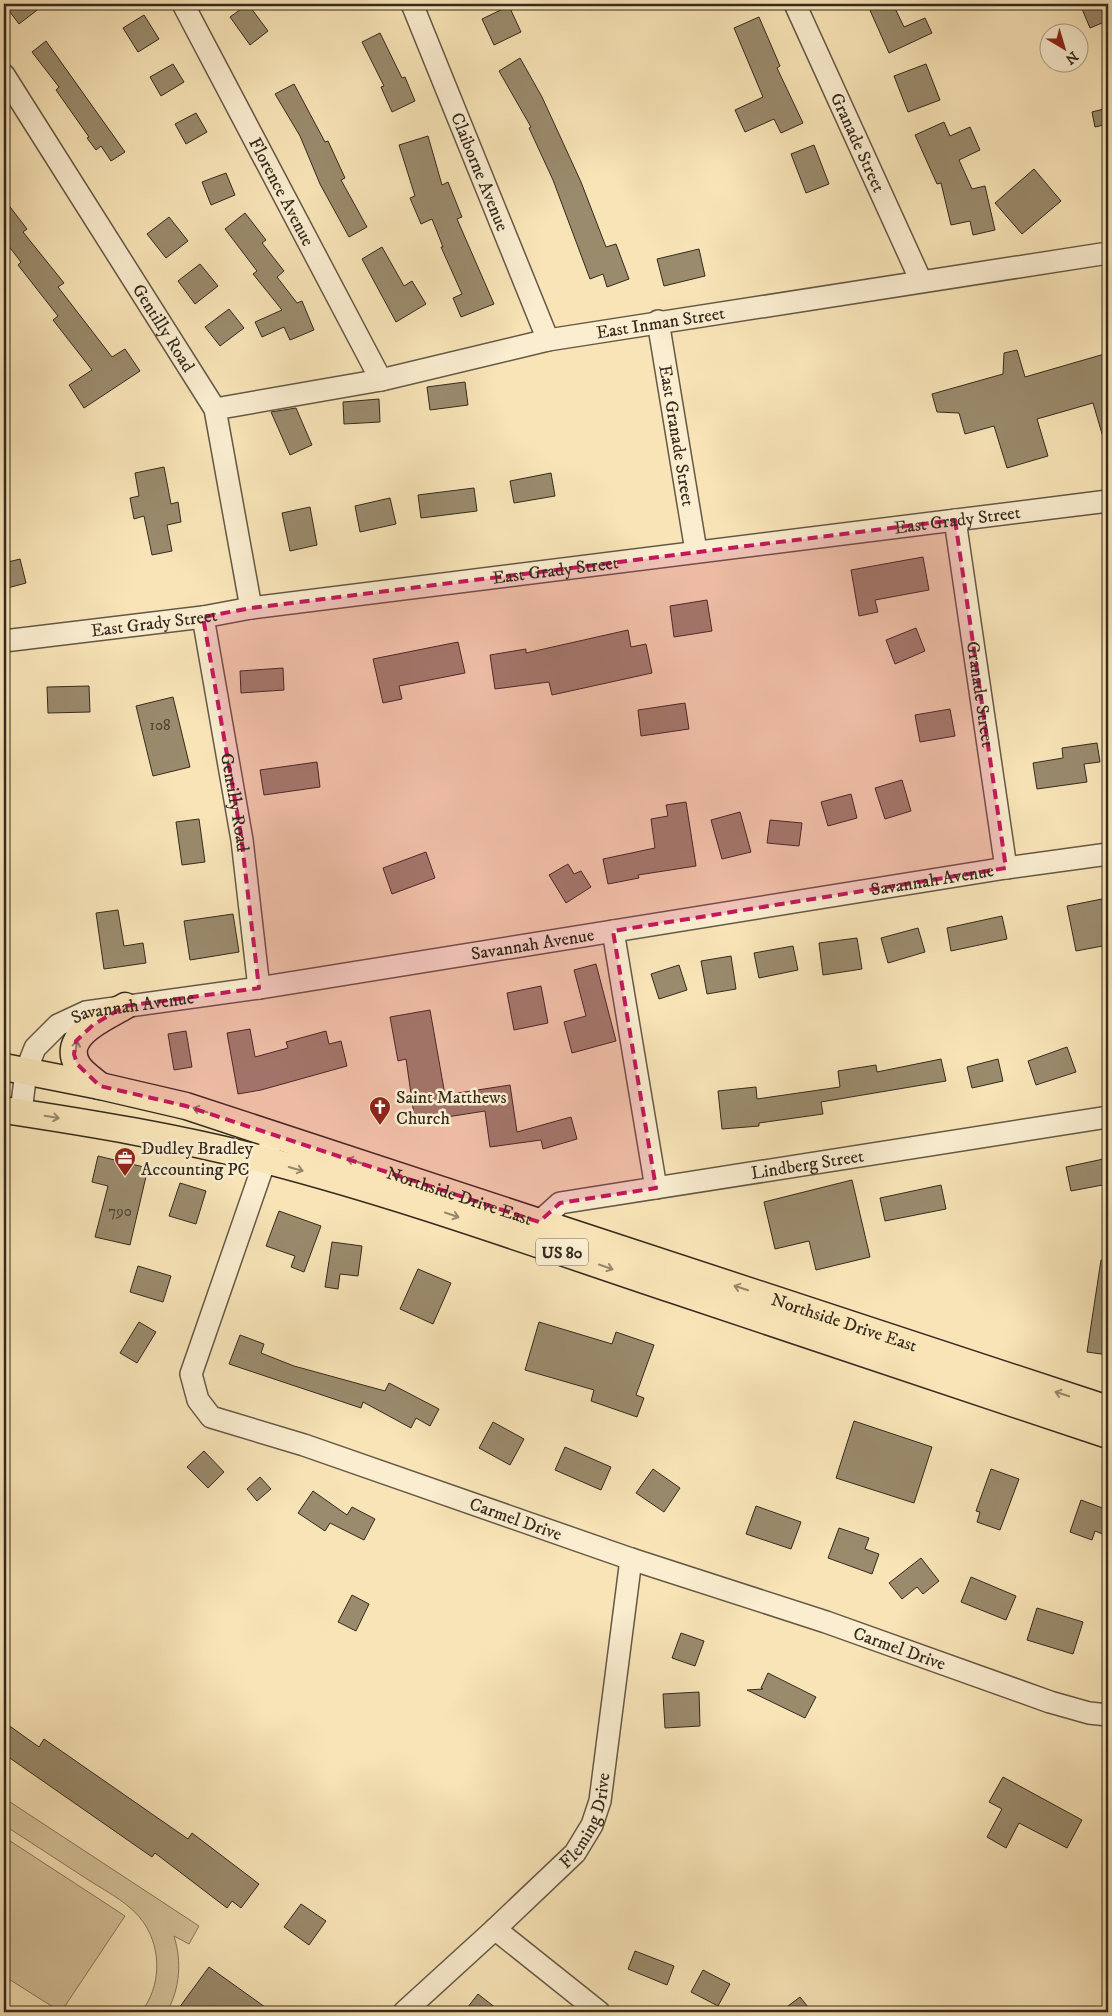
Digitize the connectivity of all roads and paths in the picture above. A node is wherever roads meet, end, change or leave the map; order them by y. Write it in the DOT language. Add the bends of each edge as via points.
graph roads {
  1 [pos="183,4"];
  2 [pos="412,4"];
  3 [pos="795,4"];
  4 [pos="4,75"];
  5 [pos="1108,252"];
  6 [pos="921,281"];
  7 [pos="658,321"];
  8 [pos="548,340"];
  9 [pos="381,380"];
  10 [pos="215,409"];
  11 [pos="1108,501"];
  12 [pos="955,520"];
  13 [pos="696,551"];
  14 [pos="251,608"];
  15 [pos="203,617"];
  16 [pos="4,641"];
  17 [pos="1108,854"];
  18 [pos="1006,868"];
  19 [pos="613,931"];
  20 [pos="259,988"];
  21 [pos="125,1006"];
  22 [pos="15,1069"];
  23 [pos="100,1086"];
  24 [pos="12,1111"];
  25 [pos="1108,1117"];
  26 [pos="274,1134"];
  27 [pos="264,1160"];
  28 [pos="656,1188"];
  29 [pos="539,1222"];
  30 [pos="520,1240"];
  31 [pos="1108,1409"];
  32 [pos="1108,1435"];
  33 [pos="631,1559"];
  34 [pos="1108,1715"];
  35 [pos="496,1930"];
  36 [pos="404,2012"];
  37 [pos="599,2012"];
  1 -- 9 [label="street, Florence Avenue"];
  2 -- 8 [label="street, Claiborne Avenue"];
  3 -- 6 [label="street, Granade Street"];
  4 -- 10 [label="street, Gentilly Road"];
  5 -- 6 [label="street, East Inman Street"];
  6 -- 7 [label="street, East Inman Street"];
  7 -- 8 [label="street, East Inman Street"];
  7 -- 13 [label="street, East Granade Street"];
  8 -- 9 [label="street, East Inman Street"];
  9 -- 10 [label="street, East Inman Street"];
  10 -- 14 [label="street, Gentilly Road"];
  11 -- 12 [label="street, East Grady Street"];
  12 -- 13 [label="street, East Grady Street"];
  12 -- 18 [label="street, Granade Street"];
  13 -- 14 [label="street, East Grady Street"];
  14 -- 15 [label="street, East Grady Street"];
  15 -- 16 [label="street, East Grady Street"];
  15 -- 20 [label="street, Gentilly Road" via="241,835"];
  17 -- 18 [label="street, Savannah Avenue"];
  18 -- 19 [label="street, Savannah Avenue"];
  19 -- 20 [label="street, Savannah Avenue"];
  19 -- 28 [label="street"];
  20 -- 21 [label="street, Savannah Avenue"];
  21 -- 22 [label="street, Savannah Avenue" via="86,1012 58,1024"];
  23 -- 21 [label="main road, one-way" via="77,1064 74,1054 76,1041 83,1032"];
  22 -- 23 [label="main road, Northside Drive East / US 80"];
  22 -- 24 [label="street, Savannah Avenue"];
  26 -- 23 [label="main road, Northside Drive East / US 80, one-way" via="186,1106"];
  24 -- 27 [label="main road, Northside Drive East / US 80, one-way"];
  25 -- 28 [label="street, Lindberg Street"];
  26 -- 27 [label="street, Carmel Drive"];
  29 -- 26 [label="main road, Northside Drive East / US 80, one-way"];
  27 -- 30 [label="main road, Northside Drive East / US 80, one-way" via="449,1214"];
  27 -- 33 [label="street, Carmel Drive" via="191,1374 198,1400 211,1417 304,1445"];
  28 -- 29 [label="street, Lindberg Street" via="560,1203"];
  29 -- 30 [label="street, Lindberg Street"];
  31 -- 29 [label="main road, Northside Drive East / US 80, one-way"];
  30 -- 32 [label="main road, Northside Drive East / US 80, one-way"];
  33 -- 34 [label="street, Carmel Drive" via="826,1622 1050,1702"];
  33 -- 35 [label="street, Fleming Drive" via="600,1801 592,1825 575,1853"];
  35 -- 36 [label="street, Fleming Drive"];
  35 -- 37 [label="street"];
}
